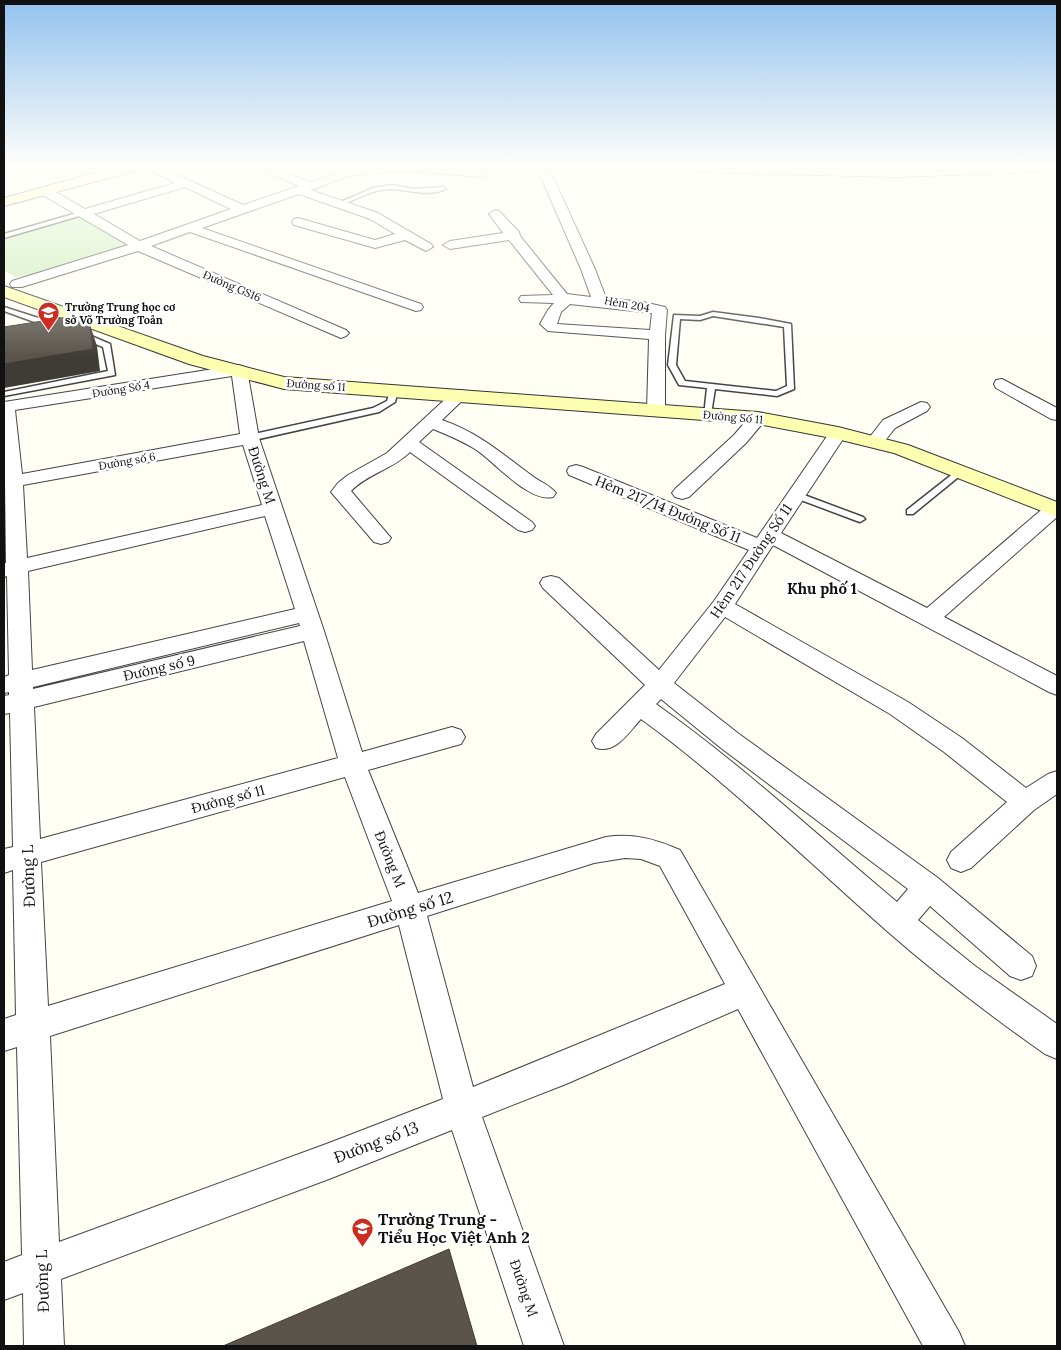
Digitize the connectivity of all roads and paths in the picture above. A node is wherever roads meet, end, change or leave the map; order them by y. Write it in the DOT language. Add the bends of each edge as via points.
graph roads {
  1 [pos="25,230"];
  2 [pos="114,230"];
  3 [pos="135,230"];
  4 [pos="184,230"];
  5 [pos="196,230"];
  6 [pos="326,230"];
  7 [pos="398,230"];
  8 [pos="509,230"];
  9 [pos="571,230"];
  10 [pos="121,234"];
  11 [pos="407,235"];
  12 [pos="514,235"];
  13 [pos="4,236"];
  14 [pos="450,245"];
  15 [pos="139,246"];
  16 [pos="426,247"];
  17 [pos="7,292"];
  18 [pos="526,299"];
  19 [pos="567,299"];
  20 [pos="600,302"];
  21 [pos="416,307"];
  22 [pos="64,329"];
  23 [pos="73,332"];
  24 [pos="342,333"];
  25 [pos="657,336"];
  26 [pos="239,370"];
  27 [pos="1002,384"];
  28 [pos="711,386"];
  29 [pos="394,390"];
  30 [pos="460,395"];
  31 [pos="4,403"];
  32 [pos="921,407"];
  33 [pos="656,410"];
  34 [pos="707,414"];
  35 [pos="1057,414"];
  36 [pos="758,418"];
  37 [pos="430,422"];
  38 [pos="838,433"];
  39 [pos="250,438"];
  40 [pos="408,442"];
  41 [pos="875,442"];
  42 [pos="576,471"];
  43 [pos="959,472"];
  44 [pos="8,482"];
  45 [pos="546,493"];
  46 [pos="682,493"];
  47 [pos="796,495"];
  48 [pos="273,508"];
  49 [pos="1056,509"];
  50 [pos="910,512"];
  51 [pos="860,519"];
  52 [pos="525,526"];
  53 [pos="381,538"];
  54 [pos="765,541"];
  55 [pos="10,569"];
  56 [pos="551,583"];
  57 [pos="722,606"];
  58 [pos="930,618"];
  59 [pos="310,623"];
  60 [pos="660,685"];
  61 [pos="1057,685"];
  62 [pos="12,693"];
  63 [pos="639,705"];
  64 [pos="452,737"];
  65 [pos="605,741"];
  66 [pos="353,765"];
  67 [pos="1057,781"];
  68 [pos="1025,802"];
  69 [pos="15,857"];
  70 [pos="961,860"];
  71 [pos="928,887"];
  72 [pos="410,909"];
  73 [pos="898,922"];
  74 [pos="1021,966"];
  75 [pos="745,991"];
  76 [pos="34,1025"];
  77 [pos="4,1035"];
  78 [pos="1057,1043"];
  79 [pos="462,1108"];
  80 [pos="42,1266"];
  81 [pos="4,1281"];
  82 [pos="44,1346"];
  83 [pos="544,1346"];
  84 [pos="945,1346"];
  1 -- 13 [label="lane"];
  2 -- 10 [label="street, Đường GS16"];
  3 -- 10 [label="street"];
  4 -- 15 [label="street"];
  5 -- 21 [label="street"];
  6 -- 11 [label="street" via="375,244"];
  7 -- 11 [label="street"];
  8 -- 12 [label="street"];
  9 -- 20 [label="street, Hẻm 204" via="594,280"];
  10 -- 15 [label="street, Đường GS16"];
  11 -- 16 [label="street"];
  12 -- 14 [label="street"];
  12 -- 19 [label="street" via="562,297"];
  15 -- 17 [label="street"];
  15 -- 24 [label="street, Đường GS16"];
  17 -- 22 [label="lane"];
  17 -- 26 [label="main road, Đường số 11" via="196,360"];
  18 -- 19 [label="street"];
  19 -- 20 [label="street"];
  19 -- 25 [label="street" via="555,310 548,324 553,328"];
  20 -- 25 [label="street, Hẻm 204" via="660,310"];
  23 -- 31 [label="lane" via="107,346 112,373"];
  25 -- 33 [label="street, Hẻm 204"];
  26 -- 29 [label="main road, Đường số 11" via="284,383"];
  26 -- 31 [label="street, Đường Số 4"];
  26 -- 39 [label="street, Đường M"];
  27 -- 35 [label="street"];
  28 -- 28 [label="lane" via="682,383 672,365 677,317 700,318 713,314 788,326 791,387 777,394"];
  28 -- 34 [label="lane"];
  29 -- 30 [label="main road, Đường Số 11"];
  29 -- 39 [label="lane" via="391,402 376,410"];
  30 -- 33 [label="main road, Đường Số 11"];
  30 -- 37 [label="street"];
  31 -- 44 [label="street, Đường L"];
  32 -- 41 [label="street" via="889,424"];
  33 -- 34 [label="main road, Đường Số 11"];
  34 -- 36 [label="main road, Đường Số 11"];
  36 -- 38 [label="main road, Đường Số 11"];
  36 -- 46 [label="street"];
  37 -- 40 [label="street"];
  37 -- 45 [label="street" via="459,432"];
  38 -- 41 [label="main road, Đường Số 11"];
  38 -- 47 [label="street, Hẻm 217 Đường Số 11"];
  39 -- 44 [label="street, Đường số 6"];
  39 -- 48 [label="street, Đường M"];
  40 -- 52 [label="street"];
  40 -- 53 [label="street" via="386,462 346,485 341,492"];
  41 -- 43 [label="main road, Đường Số 11"];
  42 -- 54 [label="street, Hẻm 217/14 Đường Số 11" via="713,529"];
  43 -- 49 [label="main road, Đường Số 11"];
  43 -- 50 [label="lane"];
  44 -- 55 [label="street, Đường L"];
  47 -- 51 [label="lane"];
  47 -- 54 [label="street, Hẻm 217 Đường Số 11"];
  48 -- 55 [label="street"];
  48 -- 59 [label="street, Đường M"];
  49 -- 58 [label="street"];
  54 -- 57 [label="street, Hẻm 217 Đường Số 11"];
  54 -- 58 [label="street, Hẻm 217/14 Đường Số 11"];
  55 -- 62 [label="street, Đường L"];
  56 -- 60 [label="street"];
  57 -- 60 [label="street, Hẻm 217 Đường Số 11"];
  57 -- 68 [label="street" via="899,708"];
  58 -- 61 [label="street, Hẻm 217/14 Đường Số 11"];
  59 -- 62 [label="street, Đường số 9"];
  59 -- 66 [label="street, Đường M"];
  60 -- 63 [label="street, Hẻm 217 Đường Số 11"];
  60 -- 71 [label="street" via="730,742"];
  62 -- 69 [label="street, Đường L"];
  63 -- 65 [label="street, Hẻm 217 Đường Số 11"];
  63 -- 73 [label="street" via="703,752"];
  64 -- 66 [label="street, Đường số 11"];
  66 -- 69 [label="street, Đường số 11"];
  66 -- 72 [label="street, Đường M"];
  67 -- 68 [label="street"];
  68 -- 70 [label="street"];
  69 -- 76 [label="street, Đường L"];
  71 -- 73 [label="street"];
  71 -- 74 [label="street"];
  72 -- 75 [label="street, Đường số 12" via="594,851 625,846 648,848 670,858"];
  72 -- 76 [label="street, Đường số 12"];
  72 -- 79 [label="street, Đường M"];
  73 -- 78 [label="street" via="1030,1026"];
  75 -- 79 [label="street, Đường số 13"];
  75 -- 84 [label="street, Đường số 12"];
  76 -- 77 [label="street, Đường số 12"];
  76 -- 80 [label="street, Đường L"];
  79 -- 80 [label="street, Đường số 13" via="321,1164"];
  79 -- 83 [label="street, Đường M"];
  80 -- 81 [label="street, Đường số 13"];
  80 -- 82 [label="street, Đường L"];
}
